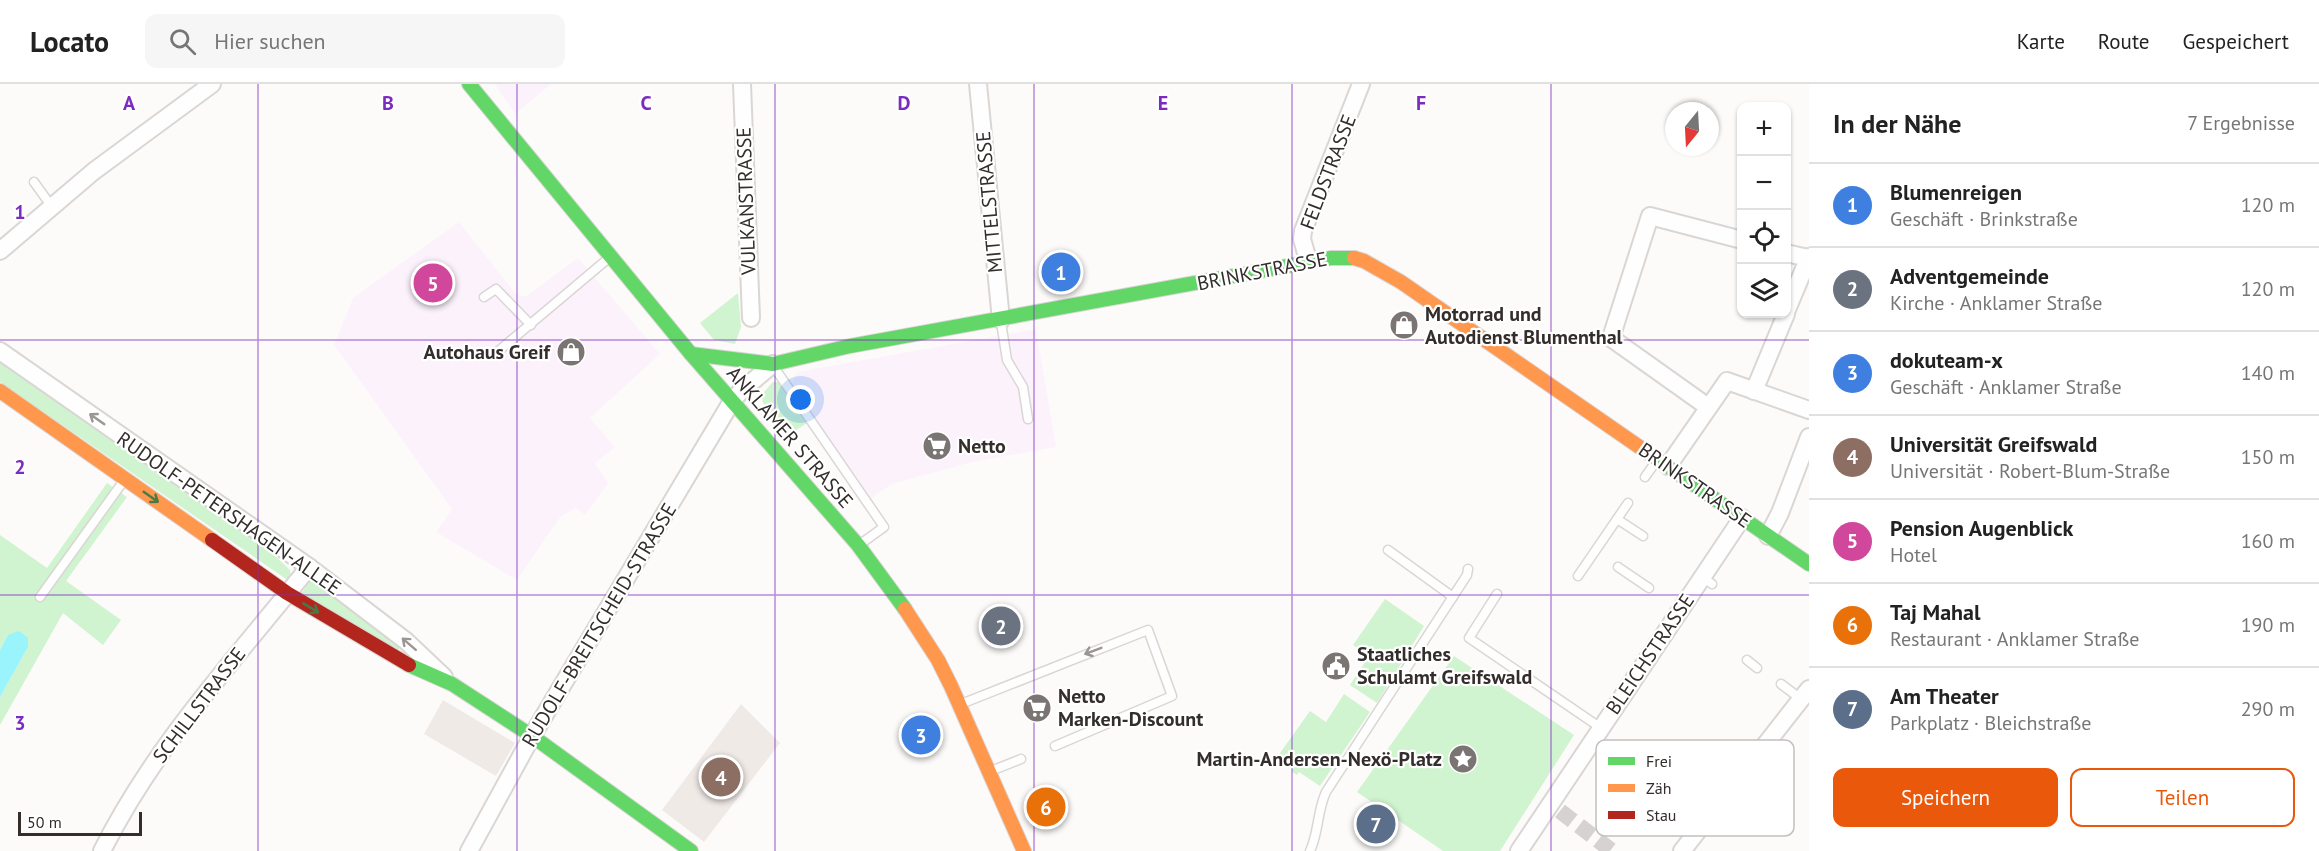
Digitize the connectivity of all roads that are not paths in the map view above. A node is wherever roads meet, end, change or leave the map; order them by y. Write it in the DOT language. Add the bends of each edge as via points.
graph roads {
  1 [pos="212,84"];
  2 [pos="469,84"];
  3 [pos="742,84"];
  4 [pos="978,84"];
  5 [pos="1361,84"];
  6 [pos="34,182"];
  7 [pos="52,207"];
  8 [pos="1737,239"];
  9 [pos="0,251"];
  10 [pos="1791,254"];
  11 [pos="611,257"];
  12 [pos="1809,258"];
  13 [pos="1308,260"];
  14 [pos="484,297"];
  15 [pos="1791,301"];
  16 [pos="751,318"];
  17 [pos="1784,318"];
  18 [pos="1001,320"];
  19 [pos="531,325"];
  20 [pos="0,351"];
  21 [pos="496,352"];
  22 [pos="691,354"];
  23 [pos="772,364"];
  24 [pos="0,391"];
  25 [pos="1754,391"];
  26 [pos="732,401"];
  27 [pos="1708,407"];
  28 [pos="1809,410"];
  29 [pos="1028,419"];
  30 [pos="1809,437"];
  31 [pos="1663,463"];
  32 [pos="1645,477"];
  33 [pos="125,478"];
  34 [pos="1628,503"];
  35 [pos="1742,518"];
  36 [pos="1617,519"];
  37 [pos="1643,536"];
  38 [pos="1768,536"];
  39 [pos="858,545"];
  40 [pos="1388,550"];
  41 [pos="1809,564"];
  42 [pos="309,567"];
  43 [pos="1618,567"];
  44 [pos="1468,569"];
  45 [pos="1578,576"];
  46 [pos="1649,588"];
  47 [pos="287,593"];
  48 [pos="1497,594"];
  49 [pos="40,597"];
  50 [pos="1453,597"];
  51 [pos="1747,660"];
  52 [pos="1757,668"];
  53 [pos="452,684"];
  54 [pos="1781,684"];
  55 [pos="1805,694"];
  56 [pos="959,705"];
  57 [pos="1601,728"];
  58 [pos="532,736"];
  59 [pos="1769,740"];
  60 [pos="1055,746"];
  61 [pos="1021,759"];
  62 [pos="990,771"];
  63 [pos="1694,836"];
  64 [pos="682,848"];
  65 [pos="102,851"];
  66 [pos="469,851"];
  67 [pos="1024,851"];
  68 [pos="1310,851"];
  69 [pos="1519,851"];
  70 [pos="1682,851"];
  1 -- 7 [label="street"];
  2 -- 11 [label="street, ANKLAMER STRASSE"];
  3 -- 16 [label="street, VULKANSTRASSE"];
  4 -- 18 [label="street, MITTELSTRASSE"];
  5 -- 13 [label="street, FELDSTRASSE" via="1304,231"];
  6 -- 7 [label="lane"];
  7 -- 9 [label="street"];
  8 -- 27 [label="street" via="1650,216 1611,338"];
  10 -- 12 [label="street"];
  11 -- 19 [label="lane"];
  11 -- 22 [label="street, ANKLAMER STRASSE"];
  12 -- 15 [label="street"];
  13 -- 18 [label="street, BRINKSTRASSE"];
  13 -- 31 [label="street, BRINKSTRASSE" via="1349,257 1383,270"];
  14 -- 19 [label="lane" via="496,289"];
  17 -- 25 [label="street"];
  18 -- 23 [label="street, BRINKSTRASSE"];
  18 -- 29 [label="lane" via="1007,360 1023,387"];
  19 -- 21 [label="lane"];
  42 -- 20 [label="street, RUDOLF-PETERSHAGEN-ALLEE, one-way"];
  22 -- 23 [label="street, BRINKSTRASSE"];
  22 -- 26 [label="street, ANKLAMER STRASSE"];
  23 -- 26 [label="street, BRINKSTRASSE"];
  23 -- 39 [label="lane" via="884,527"];
  24 -- 33 [label="street, RUDOLF-PETERSHAGEN-ALLEE"];
  25 -- 27 [label="street" via="1727,381"];
  25 -- 28 [label="street"];
  26 -- 39 [label="street, ANKLAMER STRASSE"];
  26 -- 58 [label="street, RUDOLF-BREITSCHEID-STRASSE"];
  27 -- 31 [label="street"];
  30 -- 38 [label="street"];
  31 -- 32 [label="lane"];
  31 -- 35 [label="street, BRINKSTRASSE"];
  33 -- 47 [label="street, RUDOLF-PETERSHAGEN-ALLEE, one-way"];
  33 -- 49 [label="lane"];
  34 -- 36 [label="lane"];
  35 -- 38 [label="street, BRINKSTRASSE"];
  35 -- 57 [label="street, BLEICHSTRASSE" via="1703,577 1677,607"];
  36 -- 37 [label="lane"];
  36 -- 45 [label="lane"];
  38 -- 41 [label="street, BRINKSTRASSE"];
  39 -- 56 [label="street, ANKLAMER STRASSE" via="938,660"];
  40 -- 50 [label="lane"];
  42 -- 47 [label="street, SCHILLSTRASSE"];
  53 -- 42 [label="street, RUDOLF-PETERSHAGEN-ALLEE, one-way" via="406,641"];
  43 -- 46 [label="lane"];
  44 -- 50 [label="lane"];
  47 -- 53 [label="street, RUDOLF-PETERSHAGEN-ALLEE, one-way" via="397,660"];
  47 -- 65 [label="street, SCHILLSTRASSE" via="166,743"];
  48 -- 57 [label="lane" via="1468,638"];
  50 -- 68 [label="lane" via="1326,792"];
  51 -- 52 [label="lane"];
  53 -- 58 [label="street, RUDOLF-PETERSHAGEN-ALLEE"];
  54 -- 55 [label="lane"];
  55 -- 59 [label="street"];
  60 -- 56 [label="lane, one-way" via="1172,696 1148,630"];
  56 -- 62 [label="street, ANKLAMER STRASSE"];
  57 -- 69 [label="street, BLEICHSTRASSE"];
  58 -- 64 [label="street, RUDOLF-PETERSHAGEN-ALLEE"];
  58 -- 66 [label="street, RUDOLF-BREITSCHEID-STRASSE"];
  61 -- 62 [label="lane"];
  62 -- 67 [label="street, ANKLAMER STRASSE"];
  63 -- 70 [label="street"];
}
